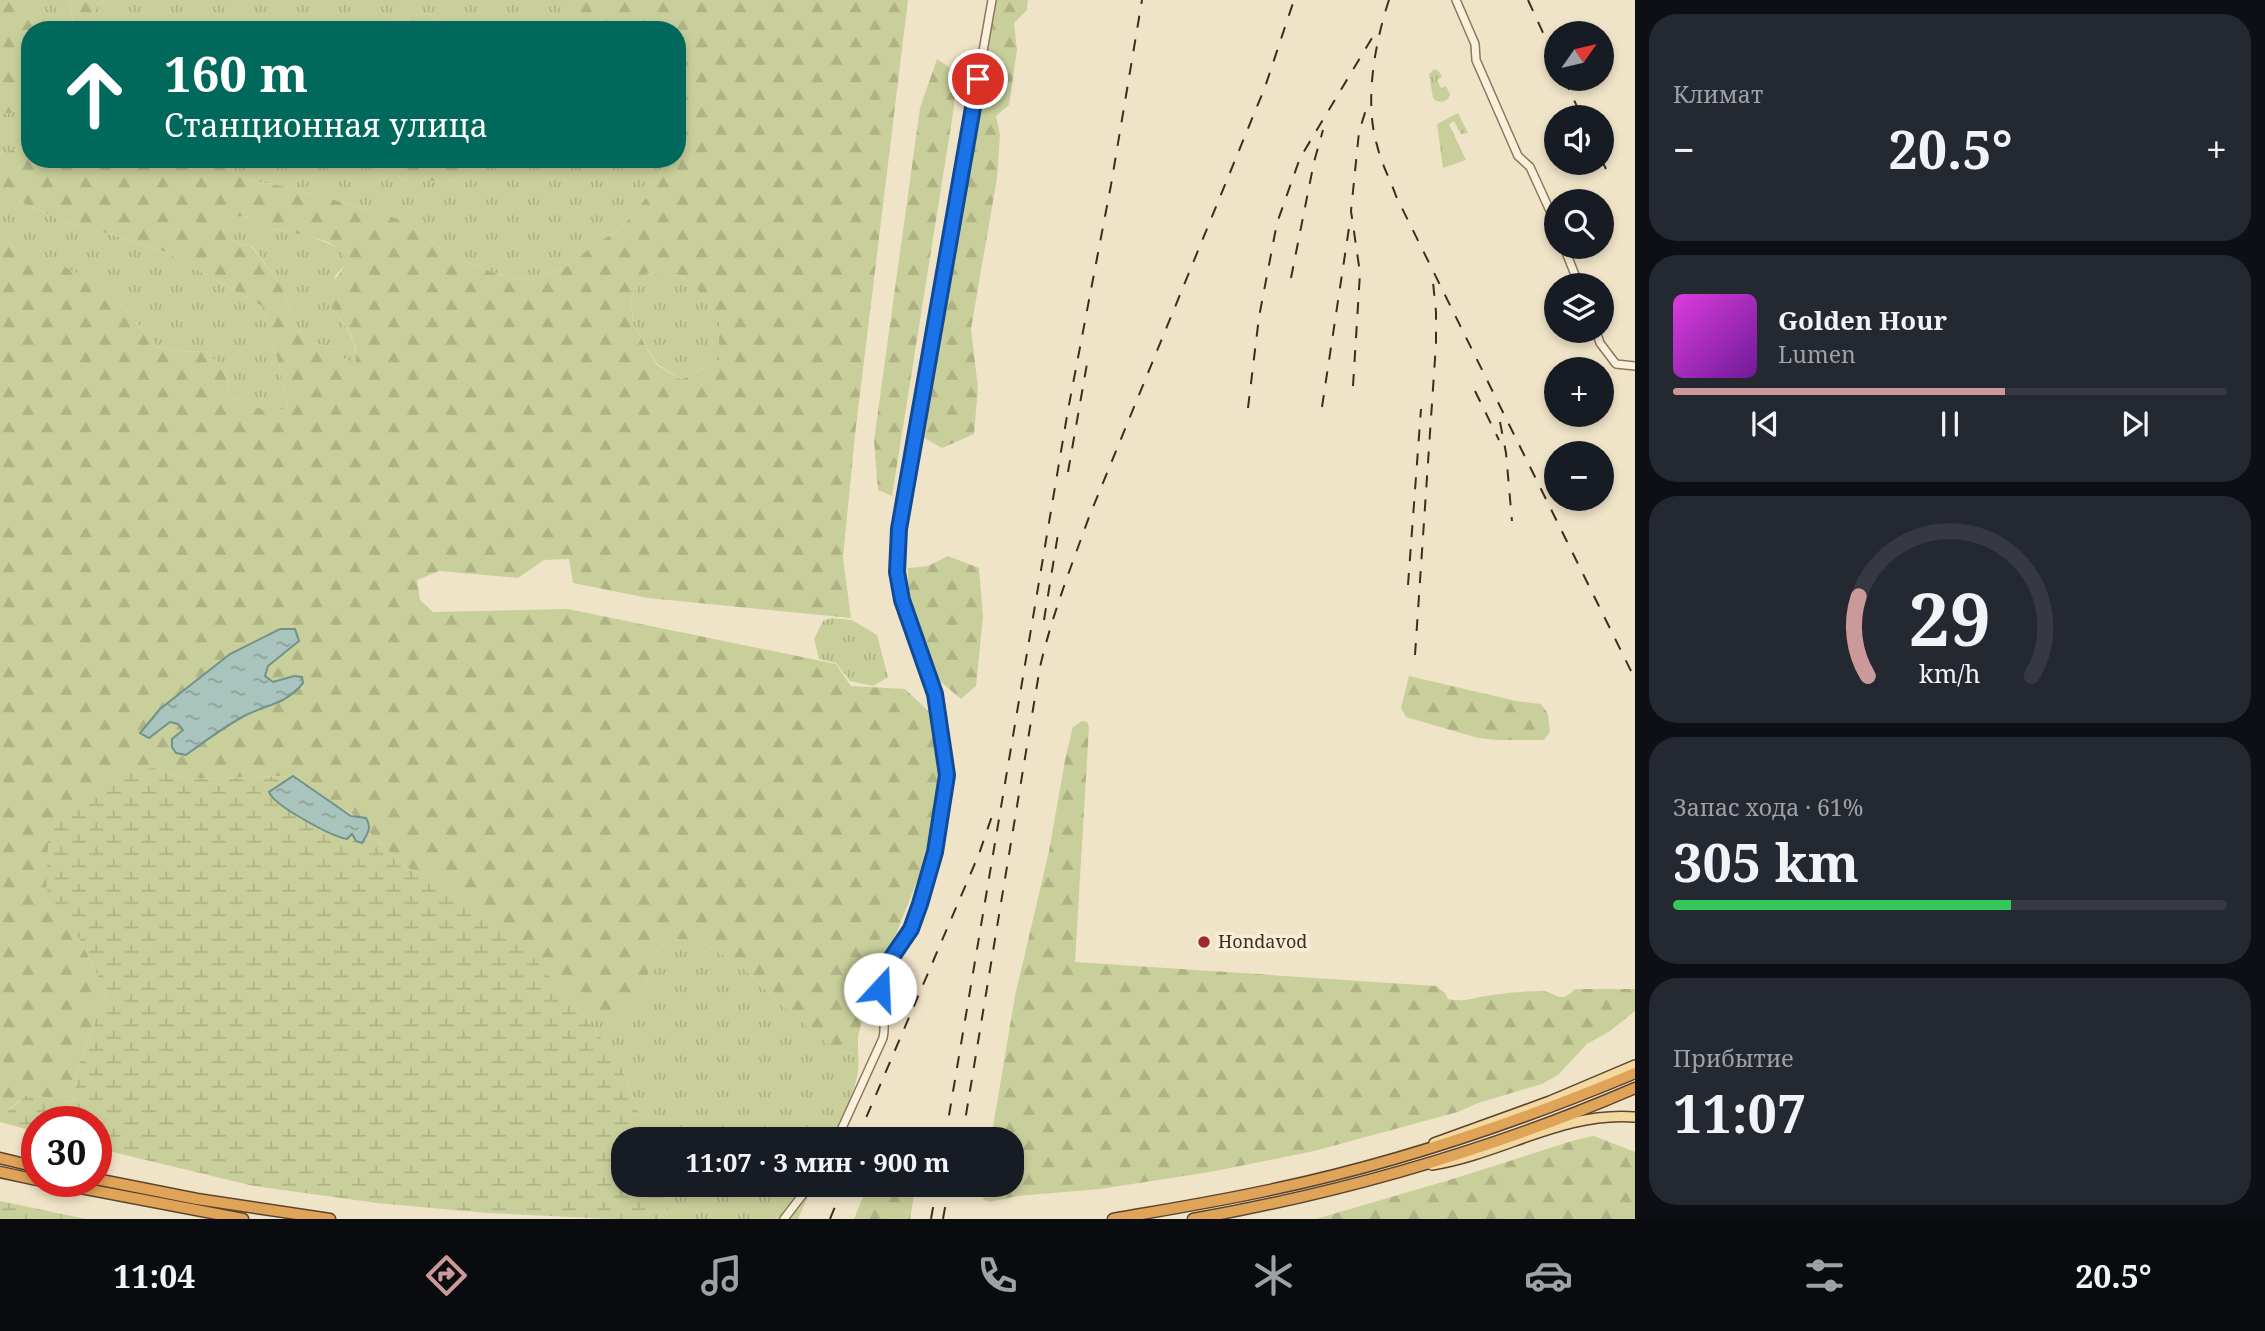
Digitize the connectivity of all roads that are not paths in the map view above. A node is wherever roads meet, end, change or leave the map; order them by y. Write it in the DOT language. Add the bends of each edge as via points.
graph roads {
  1 [pos="992,0"];
  2 [pos="1456,0"];
  3 [pos="1544,198"];
  4 [pos="1600,343"];
  5 [pos="1635,366"];
  6 [pos="1635,1065"];
  7 [pos="1635,1073"];
  8 [pos="1635,1088"];
  9 [pos="1635,1117"];
  10 [pos="842,1127"];
  11 [pos="1400,1156"];
  12 [pos="0,1158"];
  13 [pos="21,1163"];
  14 [pos="1403,1170"];
  15 [pos="0,1172"];
  16 [pos="21,1177"];
  17 [pos="112,1183"];
  18 [pos="112,1194"];
  19 [pos="801,1197"];
  20 [pos="243,1219"];
  21 [pos="330,1219"];
  22 [pos="784,1219"];
  23 [pos="1113,1219"];
  24 [pos="1193,1219"];
  1 -- 10 [label="street" via="899,529 897,572 902,600 935,694 947,775 933,864 911,929 892,957 880,989 886,1026 883,1038"];
  2 -- 3 [label="street" via="1475,44 1476,60 1518,156 1530,167"];
  4 -- 5 [label="street" via="1616,364"];
  6 -- 11 [label="main road"];
  7 -- 11 [label="highway" via="1510,1122"];
  8 -- 14 [label="highway" via="1516,1135"];
  9 -- 14 [label="main road" via="1585,1119 1461,1160"];
  11 -- 23 [label="highway" via="1266,1191"];
  12 -- 13 [label="highway"];
  14 -- 24 [label="highway" via="1269,1205"];
  15 -- 16 [label="highway"];
  17 -- 21 [label="highway"];
  18 -- 20 [label="highway"];
  19 -- 22 [label="street"];
}
